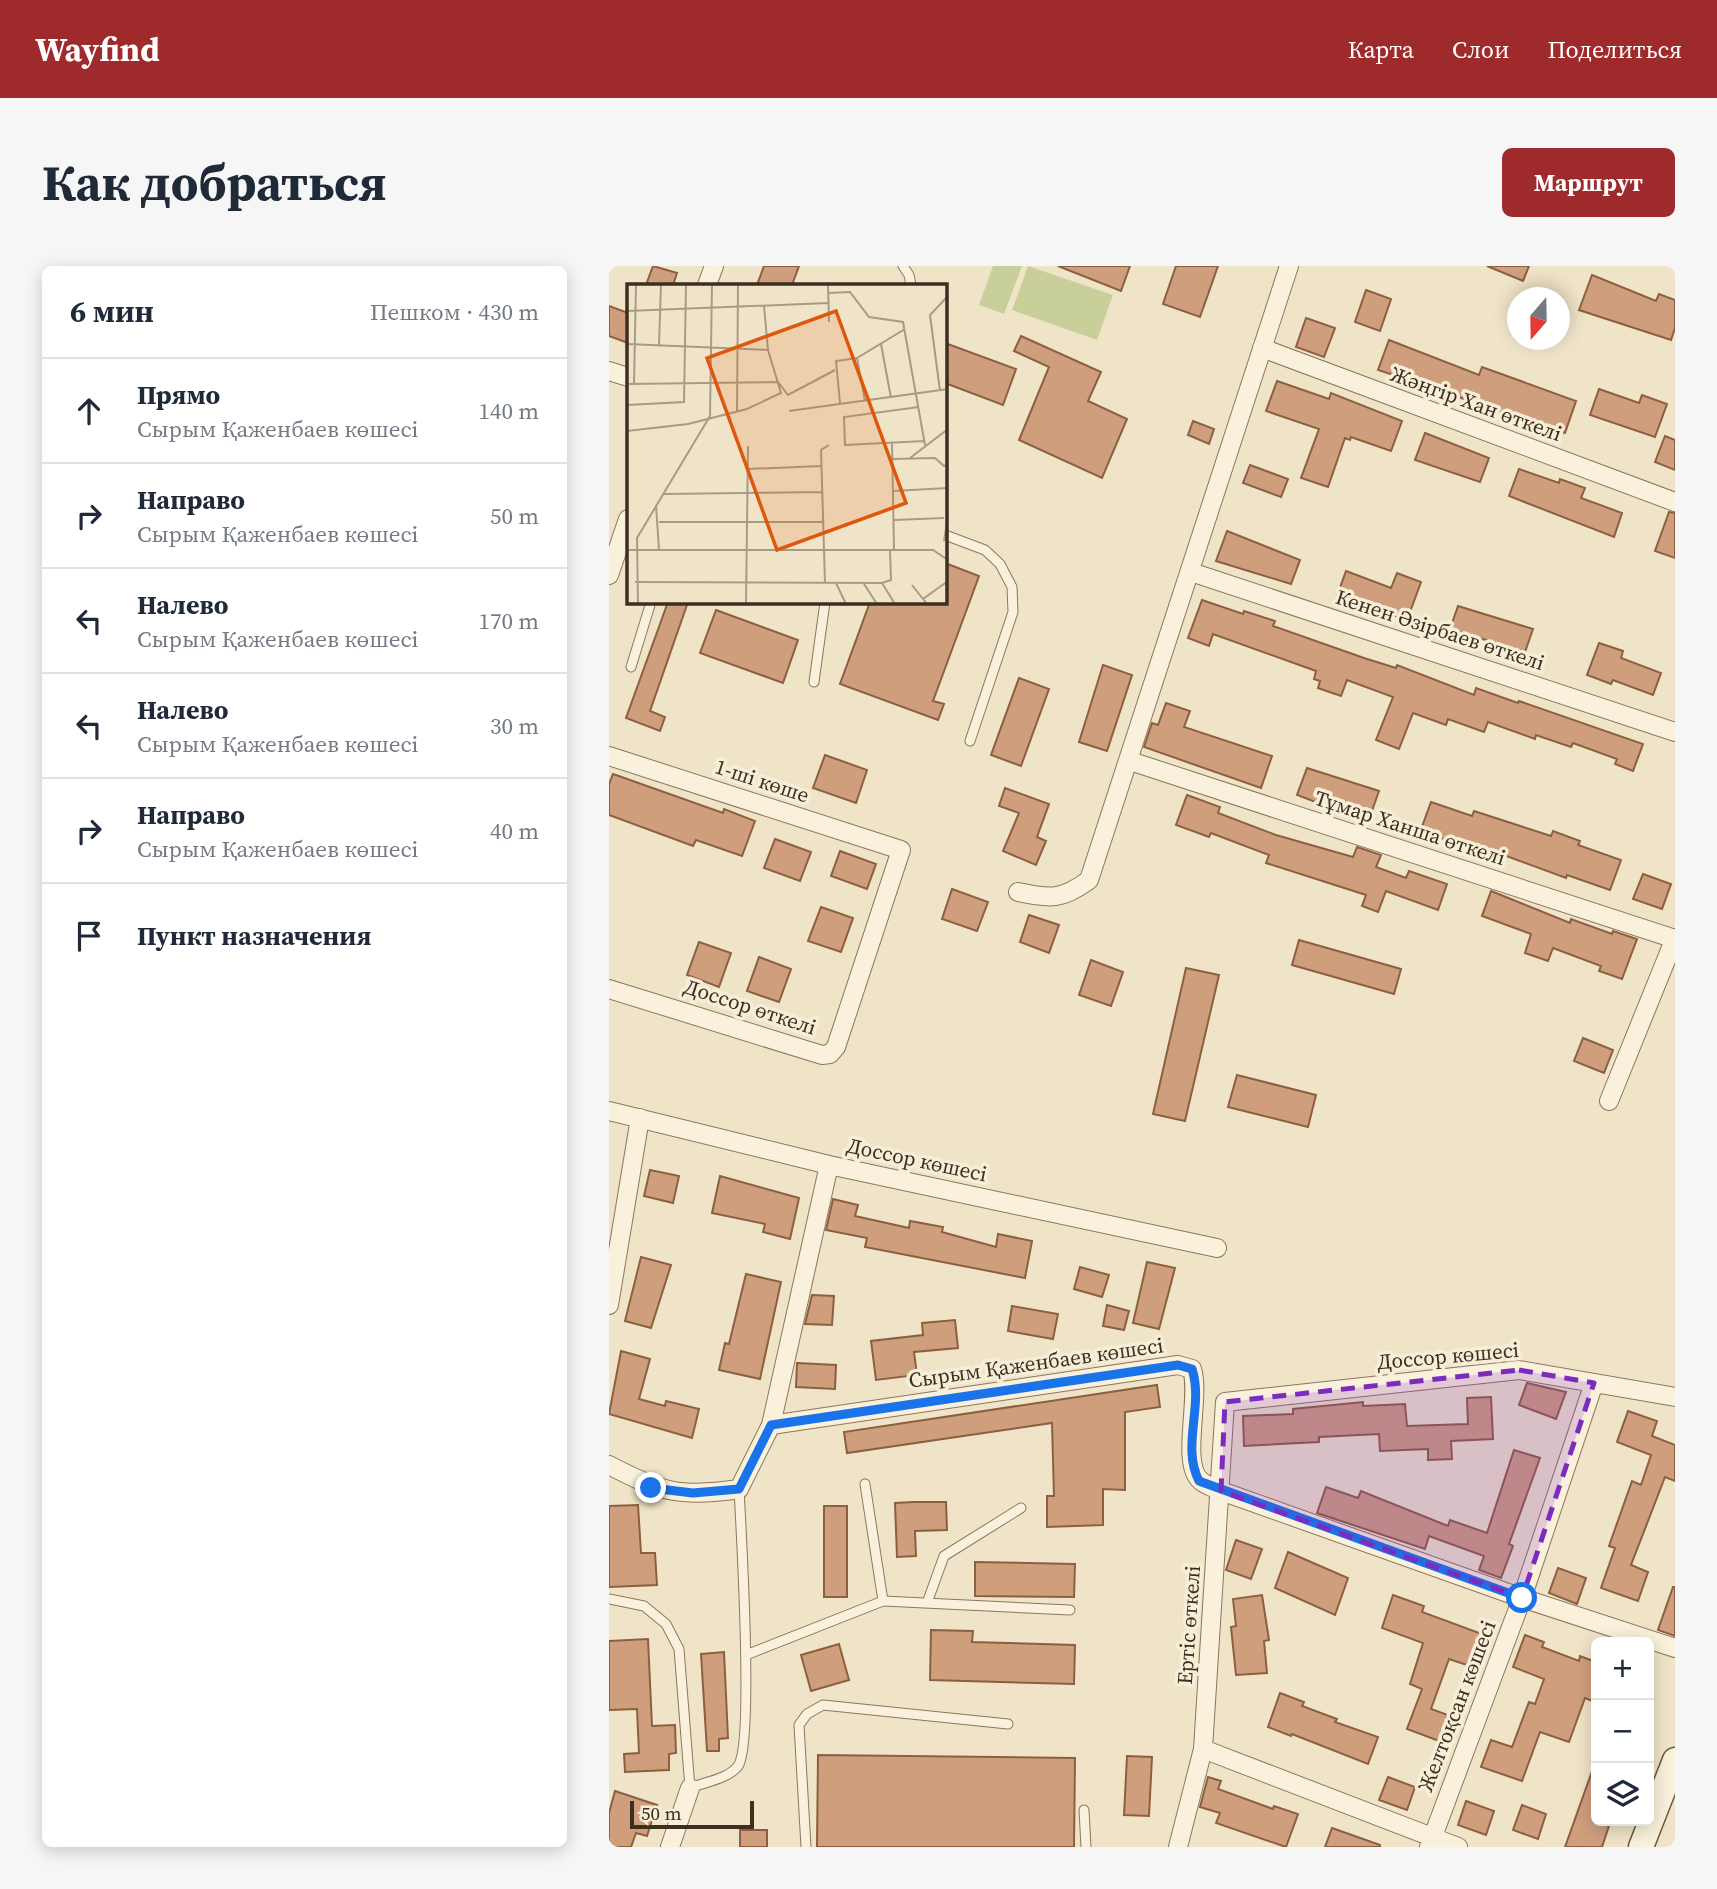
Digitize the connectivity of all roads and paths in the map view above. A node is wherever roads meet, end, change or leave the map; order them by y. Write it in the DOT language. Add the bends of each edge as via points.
graph roads {
  1 [pos="714,266"];
  2 [pos="903,266"];
  3 [pos="1289,266"];
  4 [pos="708,284"];
  5 [pos="911,284"];
  6 [pos="1262,348"];
  7 [pos="609,371"];
  8 [pos="627,377"];
  9 [pos="1675,502"];
  10 [pos="627,522"];
  11 [pos="947,536"];
  12 [pos="1191,572"];
  13 [pos="609,575"];
  14 [pos="650,604"];
  15 [pos="825,604"];
  16 [pos="631,667"];
  17 [pos="814,682"];
  18 [pos="1675,732"];
  19 [pos="970,741"];
  20 [pos="609,756"];
  21 [pos="1130,761"];
  22 [pos="901,850"];
  23 [pos="1018,892"];
  24 [pos="1675,939"];
  25 [pos="609,989"];
  26 [pos="1609,1101"];
  27 [pos="609,1111"];
  28 [pos="641,1118"];
  29 [pos="829,1165"];
  30 [pos="1217,1248"];
  31 [pos="609,1305"];
  32 [pos="1594,1382"];
  33 [pos="1675,1396"];
  34 [pos="1225,1402"];
  35 [pos="771,1425"];
  36 [pos="609,1465"];
  37 [pos="865,1484"];
  38 [pos="739,1489"];
  39 [pos="1221,1491"];
  40 [pos="1021,1508"];
  41 [pos="1522,1598"];
  42 [pos="609,1599"];
  43 [pos="883,1601"];
  44 [pos="927,1603"];
  45 [pos="1070,1610"];
  46 [pos="1675,1648"];
  47 [pos="746,1656"];
  48 [pos="1008,1724"];
  49 [pos="1203,1749"];
  50 [pos="1675,1760"];
  51 [pos="690,1788"];
  52 [pos="1084,1810"];
  53 [pos="1431,1842"];
  54 [pos="670,1847"];
  55 [pos="806,1847"];
  56 [pos="1086,1847"];
  57 [pos="1178,1847"];
  58 [pos="1458,1847"];
  59 [pos="1641,1847"];
  1 -- 4 [label="street"];
  2 -- 5 [label="lane"];
  3 -- 6 [label="street"];
  6 -- 9 [label="street, Жәңгір Хан өткелі"];
  6 -- 12 [label="street"];
  7 -- 8 [label="street"];
  10 -- 13 [label="street"];
  11 -- 19 [label="lane" via="985,550 1000,564 1012,587 1013,612"];
  12 -- 18 [label="street, Кенен Әзірбаев өткелі"];
  12 -- 21 [label="street"];
  14 -- 16 [label="lane"];
  15 -- 17 [label="lane"];
  20 -- 22 [label="street, 1-ші көше"];
  21 -- 23 [label="street" via="1089,880 1071,893 1048,898"];
  21 -- 24 [label="street, Тұмар Ханша өткелі"];
  22 -- 25 [label="street, Доссор өткелі" via="830,1054"];
  24 -- 26 [label="street"];
  27 -- 28 [label="street, Доссор көшесі"];
  28 -- 29 [label="street, Доссор көшесі"];
  28 -- 31 [label="street"];
  29 -- 30 [label="street, Доссор көшесі"];
  29 -- 35 [label="street"];
  32 -- 33 [label="street, Доссор көшесі"];
  32 -- 34 [label="street, Доссор көшесі" via="1519,1370"];
  32 -- 41 [label="street, Желтоқсан көшесі"];
  34 -- 39 [label="street, Ертіс өткелі"];
  35 -- 38 [label="street"];
  35 -- 39 [label="street, Сырым Қаженбаев көшесі" via="1178,1365 1192,1369 1196,1384 1191,1464 1199,1481"];
  36 -- 38 [label="street" via="651,1488 671,1492"];
  37 -- 43 [label="lane"];
  38 -- 47 [label="lane"];
  39 -- 41 [label="street, Сырым Қаженбаев көшесі"];
  39 -- 49 [label="street, Ертіс өткелі"];
  40 -- 44 [label="lane" via="944,1556"];
  41 -- 46 [label="street, Сырым Қаженбаев көшесі"];
  41 -- 53 [label="street, Желтоқсан көшесі"];
  42 -- 51 [label="lane" via="644,1606 666,1624 679,1649"];
  43 -- 44 [label="lane"];
  43 -- 47 [label="lane"];
  44 -- 45 [label="lane"];
  47 -- 51 [label="lane" via="742,1757 729,1774"];
  48 -- 55 [label="lane" via="823,1705 807,1714 799,1725"];
  49 -- 53 [label="street"];
  49 -- 57 [label="street, Ертіс өткелі"];
  50 -- 59 [label="main road"];
  51 -- 54 [label="street"];
  52 -- 56 [label="lane"];
  53 -- 58 [label="street"];
}
